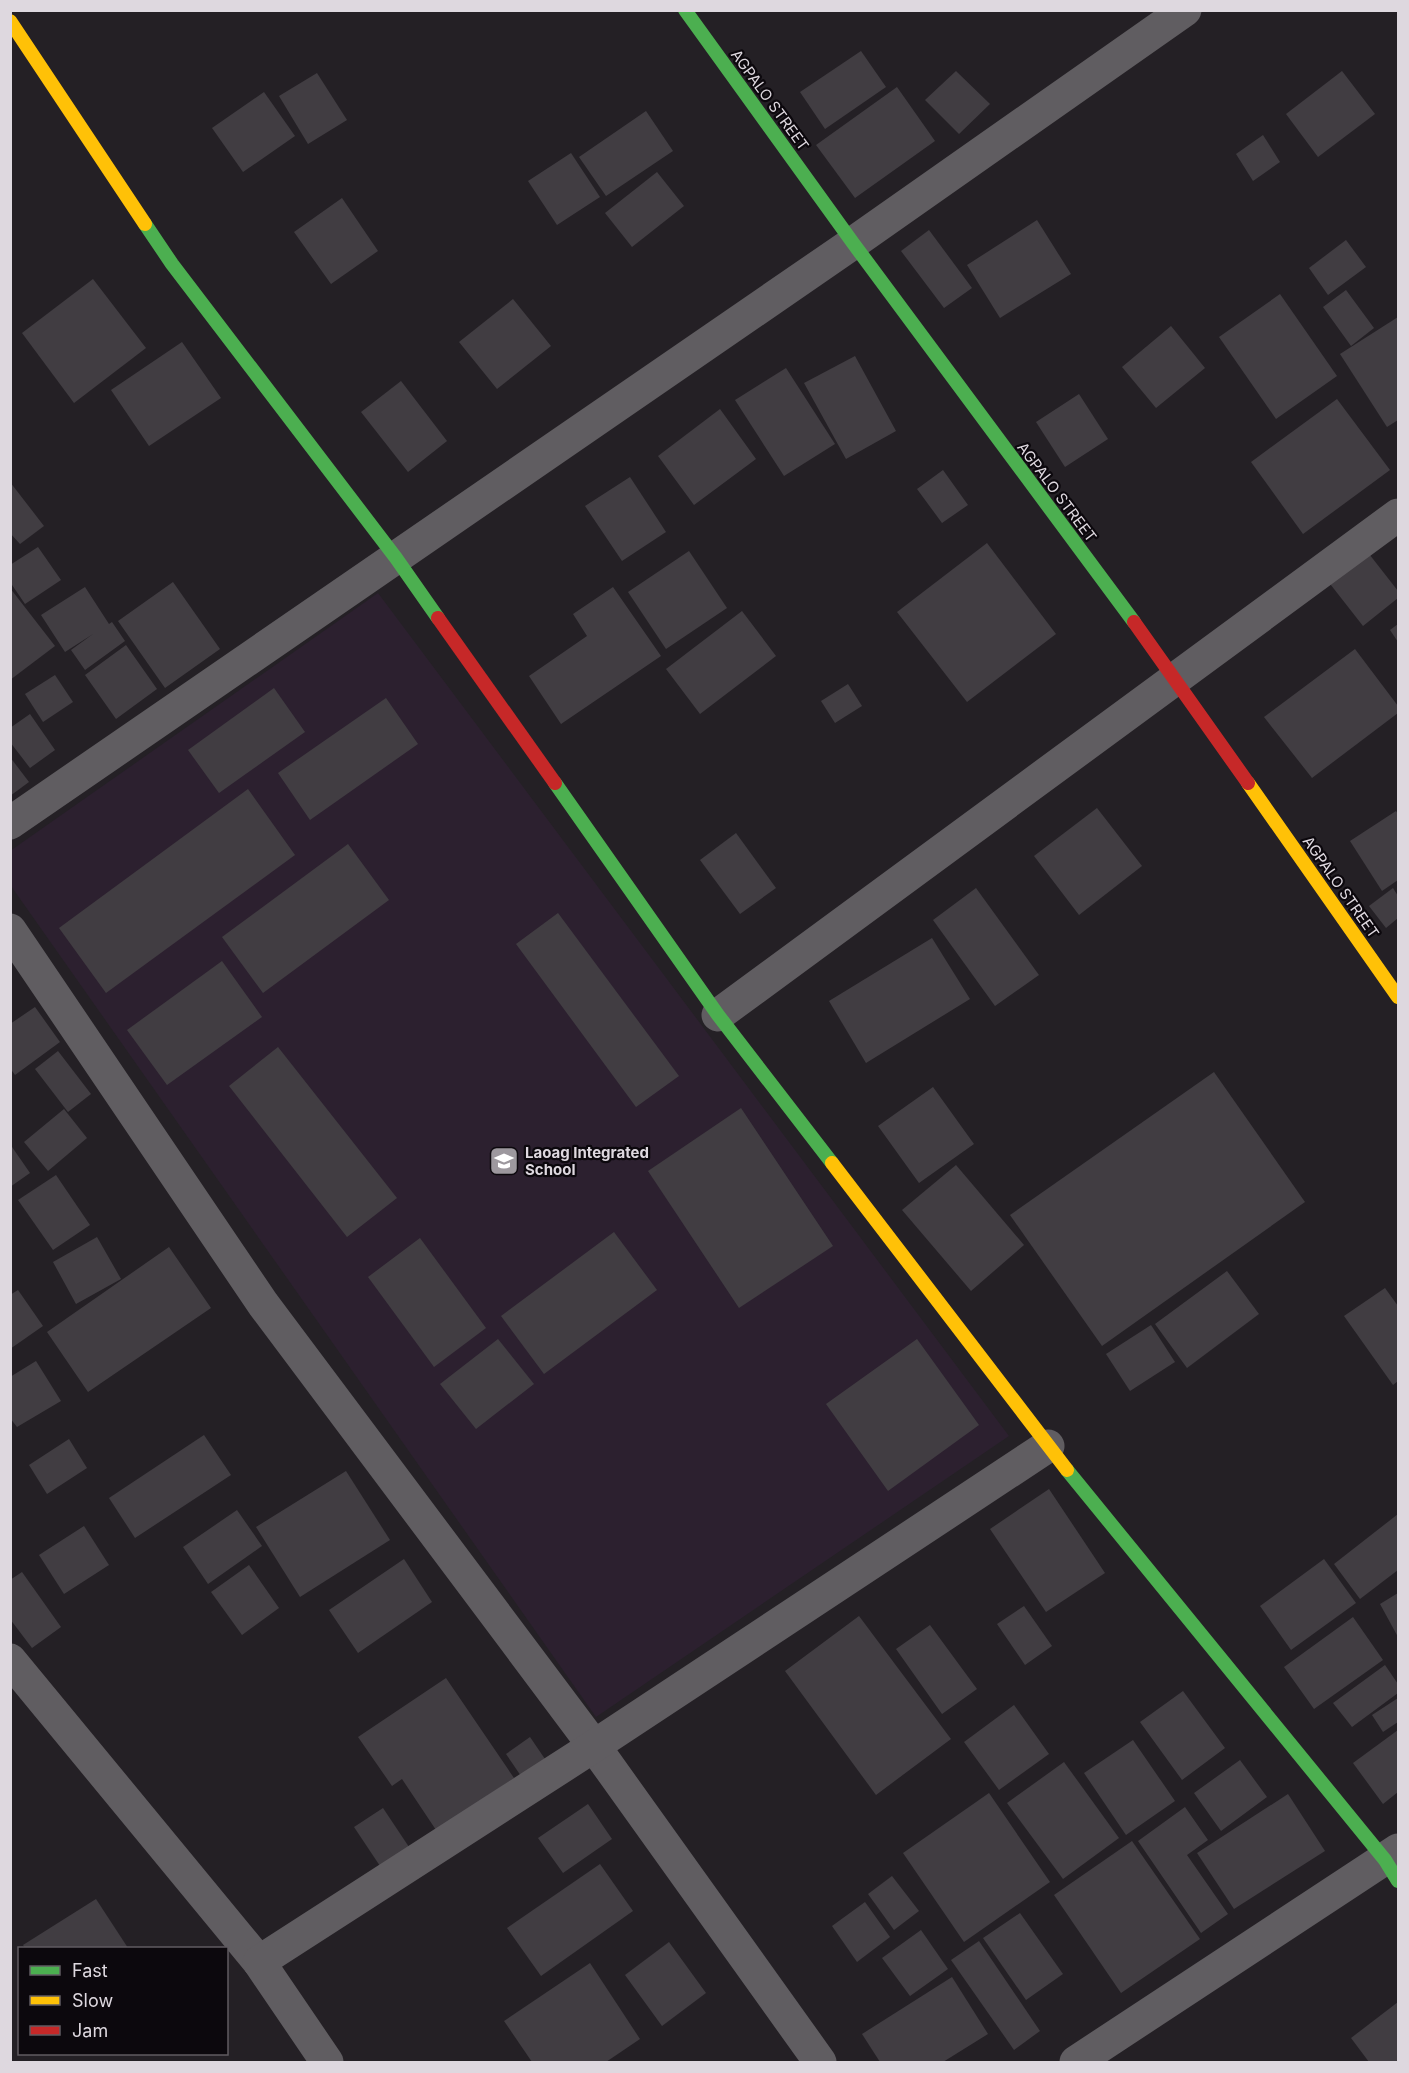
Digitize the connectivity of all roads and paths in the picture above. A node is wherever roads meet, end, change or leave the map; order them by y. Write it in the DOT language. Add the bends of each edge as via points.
graph roads {
  1 [pos="685,10"];
  2 [pos="1185,10"];
  3 [pos="10,21"];
  4 [pos="853,243"];
  5 [pos="1398,515"];
  6 [pos="396,558"];
  7 [pos="1176,679"];
  8 [pos="10,823"];
  9 [pos="10,930"];
  10 [pos="1398,997"];
  11 [pos="718,1015"];
  12 [pos="1048,1446"];
  13 [pos="10,1660"];
  14 [pos="594,1746"];
  15 [pos="1394,1864"];
  16 [pos="259,1962"];
  17 [pos="327,2062"];
  18 [pos="820,2062"];
  19 [pos="1076,2062"];
  1 -- 4 [label="street, AGPALO STREET"];
  2 -- 4 [label="street"];
  3 -- 6 [label="street" via="172,264"];
  4 -- 6 [label="street"];
  4 -- 7 [label="street, AGPALO STREET"];
  5 -- 7 [label="street"];
  6 -- 8 [label="street"];
  6 -- 11 [label="street"];
  7 -- 10 [label="street, AGPALO STREET"];
  7 -- 11 [label="street"];
  9 -- 14 [label="street" via="263,1304"];
  11 -- 12 [label="street"];
  12 -- 14 [label="street"];
  12 -- 15 [label="street"];
  13 -- 16 [label="street"];
  14 -- 16 [label="street"];
  14 -- 18 [label="street"];
  15 -- 19 [label="street"];
  16 -- 17 [label="street"];
}
